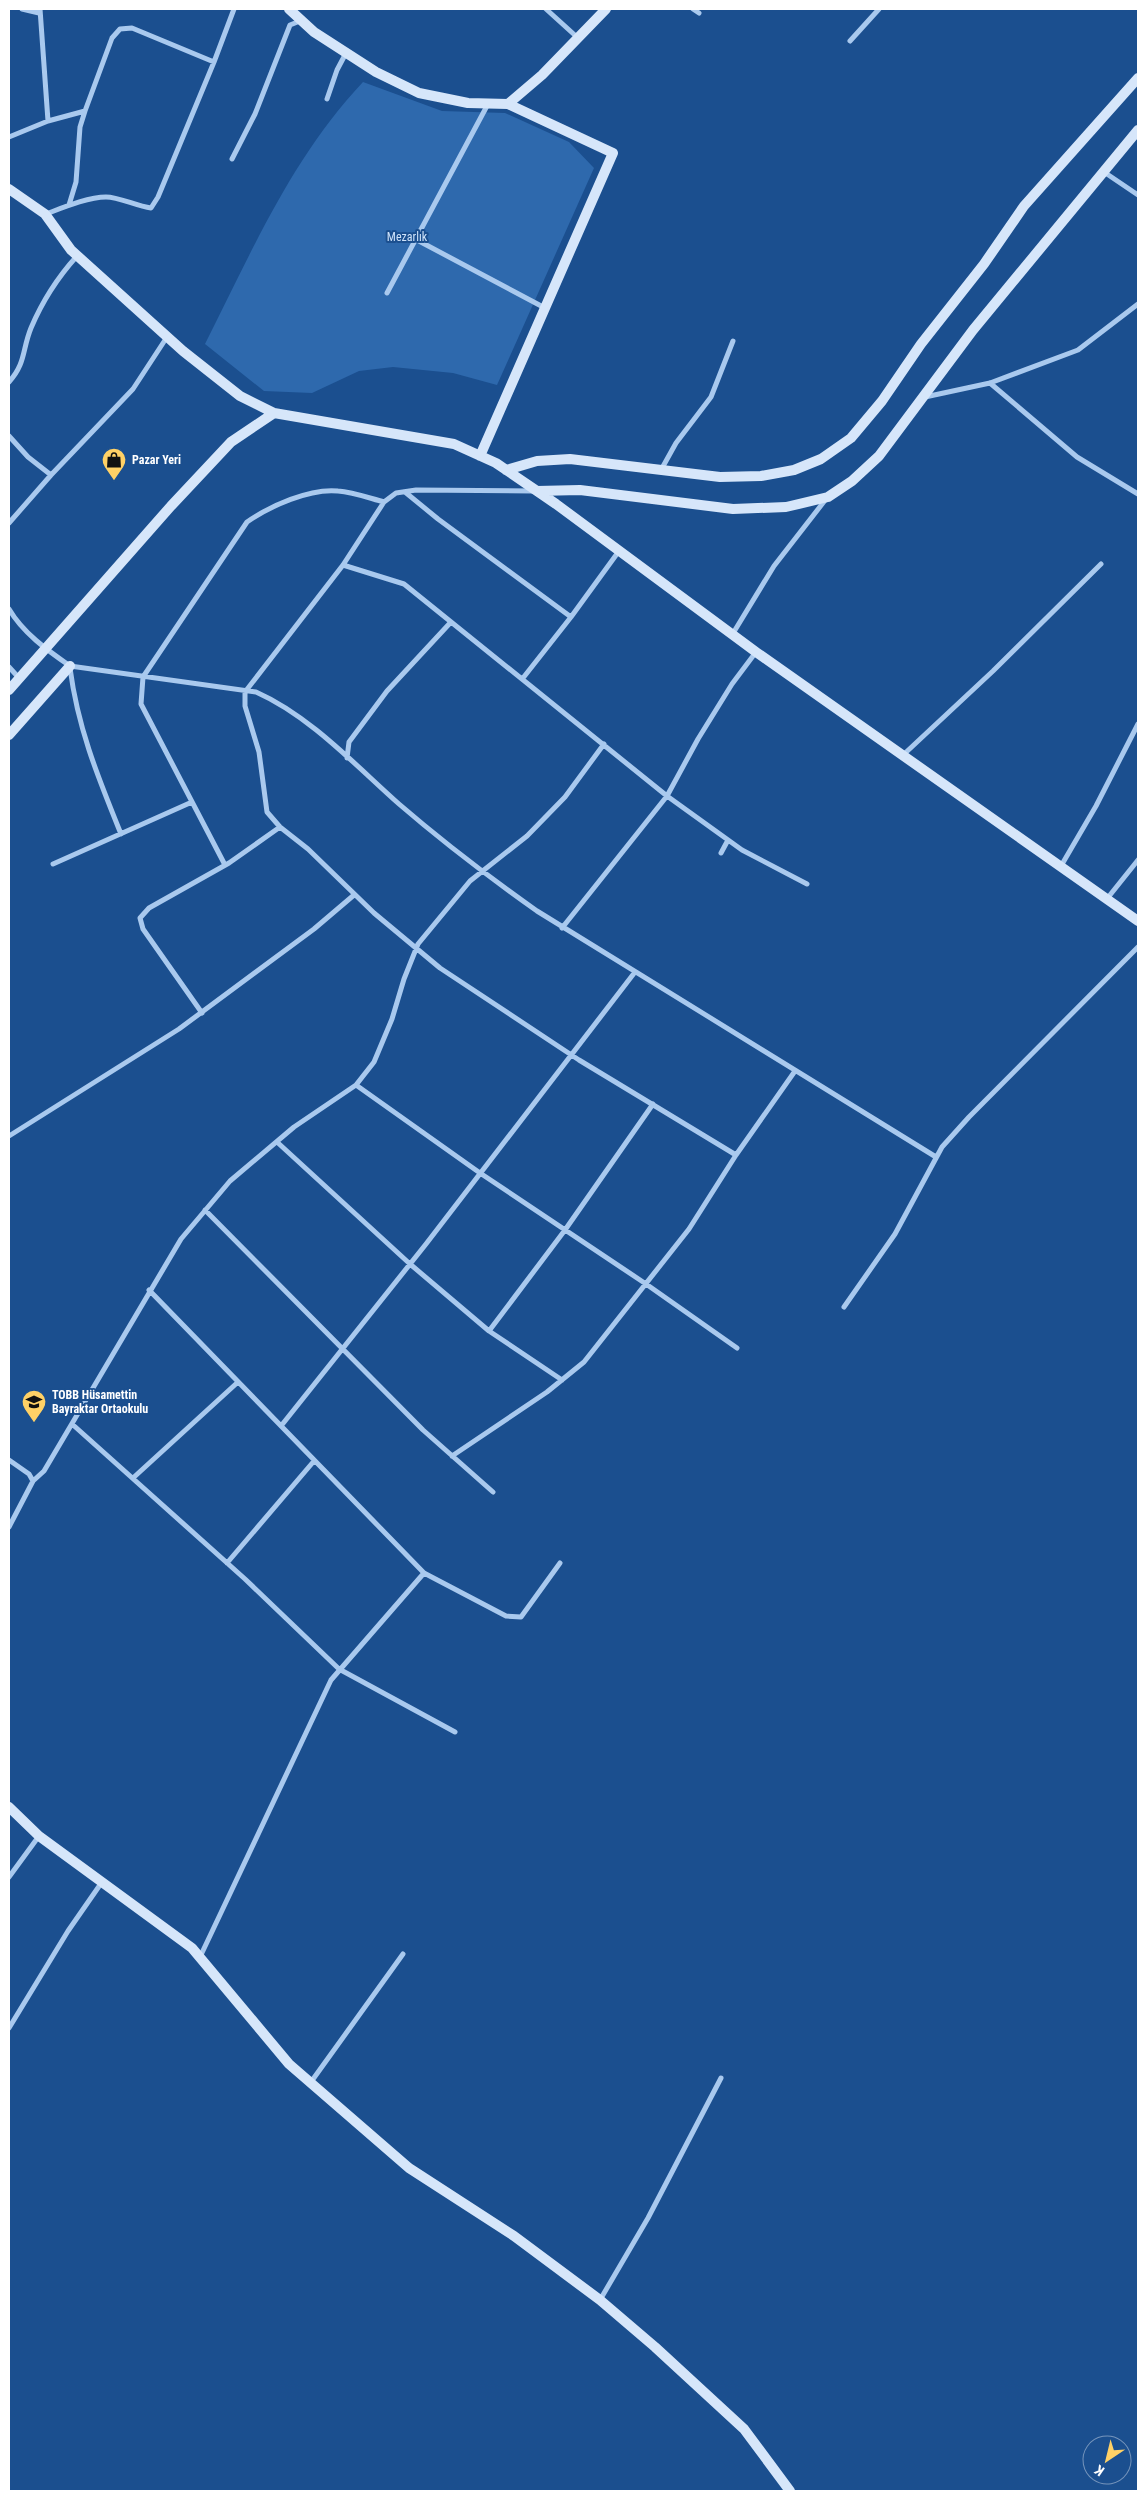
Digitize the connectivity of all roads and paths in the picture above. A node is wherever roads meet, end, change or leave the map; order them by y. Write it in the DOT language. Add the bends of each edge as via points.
graph roads {
  1 [pos="22,9"];
  2 [pos="234,9"];
  3 [pos="289,9"];
  4 [pos="546,9"];
  5 [pos="606,9"];
  6 [pos="693,9"];
  7 [pos="879,9"];
  8 [pos="40,11"];
  9 [pos="699,13"];
  10 [pos="300,21"];
  11 [pos="578,39"];
  12 [pos="850,41"];
  13 [pos="346,53"];
  14 [pos="214,62"];
  15 [pos="1138,78"];
  16 [pos="327,99"];
  17 [pos="488,103"];
  18 [pos="508,104"];
  19 [pos="85,111"];
  20 [pos="48,121"];
  21 [pos="1138,130"];
  22 [pos="9,137"];
  23 [pos="232,159"];
  24 [pos="1104,172"];
  25 [pos="9,189"];
  26 [pos="1138,195"];
  27 [pos="69,205"];
  28 [pos="45,214"];
  29 [pos="416,240"];
  30 [pos="77,256"];
  31 [pos="387,293"];
  32 [pos="1138,304"];
  33 [pos="545,309"];
  34 [pos="167,337"];
  35 [pos="733,340"];
  36 [pos="9,382"];
  37 [pos="990,383"];
  38 [pos="925,397"];
  39 [pos="274,413"];
  40 [pos="9,436"];
  41 [pos="480,456"];
  42 [pos="506,470"];
  43 [pos="661,470"];
  44 [pos="51,475"];
  45 [pos="537,491"];
  46 [pos="405,492"];
  47 [pos="1138,494"];
  48 [pos="828,497"];
  49 [pos="384,502"];
  50 [pos="9,523"];
  51 [pos="619,551"];
  52 [pos="1101,564"];
  53 [pos="343,565"];
  54 [pos="9,609"];
  55 [pos="571,618"];
  56 [pos="451,622"];
  57 [pos="732,635"];
  58 [pos="45,648"];
  59 [pos="756,652"];
  60 [pos="70,666"];
  61 [pos="9,667"];
  62 [pos="143,677"];
  63 [pos="19,678"];
  64 [pos="523,678"];
  65 [pos="9,690"];
  66 [pos="245,692"];
  67 [pos="1138,724"];
  68 [pos="9,735"];
  69 [pos="604,744"];
  70 [pos="902,756"];
  71 [pos="347,758"];
  72 [pos="667,796"];
  73 [pos="192,802"];
  74 [pos="280,826"];
  75 [pos="121,834"];
  76 [pos="728,840"];
  77 [pos="721,853"];
  78 [pos="1138,860"];
  79 [pos="52,864"];
  80 [pos="225,865"];
  81 [pos="1060,868"];
  82 [pos="482,873"];
  83 [pos="807,884"];
  84 [pos="354,895"];
  85 [pos="1106,900"];
  86 [pos="1138,921"];
  87 [pos="562,928"];
  88 [pos="1138,947"];
  89 [pos="417,948"];
  90 [pos="635,972"];
  91 [pos="202,1013"];
  92 [pos="571,1055"];
  93 [pos="796,1071"];
  94 [pos="356,1085"];
  95 [pos="653,1104"];
  96 [pos="9,1136"];
  97 [pos="276,1142"];
  98 [pos="736,1155"];
  99 [pos="936,1158"];
  100 [pos="480,1174"];
  101 [pos="205,1210"];
  102 [pos="565,1230"];
  103 [pos="410,1264"];
  104 [pos="646,1284"];
  105 [pos="149,1290"];
  106 [pos="844,1307"];
  107 [pos="489,1331"];
  108 [pos="737,1348"];
  109 [pos="342,1349"];
  110 [pos="562,1380"];
  111 [pos="238,1382"];
  112 [pos="72,1424"];
  113 [pos="281,1426"];
  114 [pos="452,1456"];
  115 [pos="9,1460"];
  116 [pos="314,1461"];
  117 [pos="134,1478"];
  118 [pos="33,1481"];
  119 [pos="493,1492"];
  120 [pos="9,1527"];
  121 [pos="227,1563"];
  122 [pos="560,1563"];
  123 [pos="424,1573"];
  124 [pos="339,1668"];
  125 [pos="455,1732"];
  126 [pos="9,1807"];
  127 [pos="39,1836"];
  128 [pos="9,1876"];
  129 [pos="102,1882"];
  130 [pos="403,1954"];
  131 [pos="200,1958"];
  132 [pos="9,2028"];
  133 [pos="721,2078"];
  134 [pos="310,2082"];
  135 [pos="600,2300"];
  136 [pos="790,2491"];
  1 -- 8 [label="street"];
  2 -- 14 [label="street"];
  3 -- 10 [label="street"];
  4 -- 11 [label="street"];
  5 -- 11 [label="street"];
  6 -- 9 [label="street"];
  7 -- 12 [label="street"];
  8 -- 20 [label="street"];
  10 -- 13 [label="street"];
  10 -- 23 [label="street" via="290,25 255,114"];
  11 -- 18 [label="street"];
  13 -- 16 [label="street"];
  13 -- 17 [label="street" via="418,93 468,103"];
  14 -- 19 [label="street" via="132,28 120,29 112,38"];
  14 -- 27 [label="street" via="151,208 106,197"];
  15 -- 43 [label="street" via="1024,206 882,402 852,438 821,459 794,470 761,476 720,478"];
  17 -- 18 [label="street"];
  17 -- 29 [label="street"];
  18 -- 33 [label="street" via="613,153"];
  19 -- 20 [label="street"];
  19 -- 27 [label="street" via="77,151 79,166"];
  20 -- 22 [label="street"];
  21 -- 24 [label="street"];
  24 -- 26 [label="street"];
  24 -- 38 [label="street" via="973,330"];
  25 -- 28 [label="street"];
  27 -- 28 [label="street"];
  28 -- 30 [label="street"];
  29 -- 31 [label="street"];
  29 -- 33 [label="street"];
  30 -- 34 [label="street"];
  30 -- 36 [label="street" via="60,274 41,308 20,370"];
  32 -- 37 [label="street" via="1078,350"];
  33 -- 41 [label="street"];
  34 -- 39 [label="street" via="240,396"];
  34 -- 44 [label="street" via="133,389"];
  35 -- 43 [label="street" via="711,397 676,443"];
  37 -- 38 [label="street"];
  37 -- 47 [label="street" via="1077,457"];
  38 -- 48 [label="street" via="879,456 852,481"];
  39 -- 41 [label="street" via="454,444"];
  39 -- 58 [label="street" via="230,442"];
  40 -- 44 [label="street"];
  41 -- 42 [label="street"];
  42 -- 43 [label="street" via="537,461 570,459"];
  42 -- 45 [label="street"];
  44 -- 50 [label="street"];
  45 -- 46 [label="street"];
  45 -- 48 [label="street" via="580,490 734,510 786,507"];
  45 -- 51 [label="street"];
  46 -- 49 [label="street" via="396,493"];
  46 -- 55 [label="street"];
  48 -- 57 [label="street" via="774,566"];
  49 -- 53 [label="street"];
  49 -- 62 [label="street" via="338,491 318,491 266,509 247,522"];
  51 -- 55 [label="street"];
  51 -- 57 [label="street"];
  52 -- 70 [label="street" via="993,672"];
  53 -- 56 [label="street" via="404,584"];
  53 -- 66 [label="street"];
  54 -- 58 [label="street" via="16,622"];
  55 -- 64 [label="street"];
  56 -- 64 [label="street"];
  56 -- 71 [label="street" via="387,691 350,742"];
  57 -- 59 [label="street"];
  58 -- 60 [label="street"];
  58 -- 63 [label="street"];
  59 -- 70 [label="street"];
  59 -- 72 [label="street" via="732,684"];
  60 -- 62 [label="street"];
  60 -- 68 [label="street"];
  60 -- 75 [label="street" via="86,746"];
  61 -- 63 [label="street"];
  62 -- 66 [label="street"];
  62 -- 73 [label="street" via="141,704"];
  63 -- 65 [label="street"];
  64 -- 69 [label="street"];
  66 -- 71 [label="street" via="256,692 273,700 318,732"];
  66 -- 74 [label="street" via="245,706 259,752 267,812"];
  67 -- 81 [label="street"];
  69 -- 72 [label="street"];
  69 -- 82 [label="street" via="566,798"];
  70 -- 81 [label="street"];
  71 -- 82 [label="street"];
  72 -- 76 [label="street"];
  72 -- 87 [label="street"];
  73 -- 75 [label="street"];
  73 -- 80 [label="street"];
  74 -- 80 [label="street"];
  74 -- 84 [label="street"];
  75 -- 79 [label="street"];
  76 -- 77 [label="street"];
  76 -- 83 [label="street"];
  78 -- 85 [label="street"];
  80 -- 91 [label="street" via="149,908 140,918 143,929"];
  81 -- 85 [label="street"];
  82 -- 87 [label="street"];
  82 -- 89 [label="street" via="470,882"];
  84 -- 89 [label="street"];
  84 -- 91 [label="street"];
  85 -- 86 [label="street"];
  87 -- 90 [label="street"];
  88 -- 99 [label="street" via="969,1117"];
  89 -- 92 [label="street" via="440,968"];
  89 -- 94 [label="street" via="374,1062"];
  90 -- 92 [label="street"];
  90 -- 93 [label="street"];
  91 -- 96 [label="street"];
  92 -- 95 [label="street"];
  92 -- 100 [label="street"];
  93 -- 98 [label="street"];
  93 -- 99 [label="street"];
  94 -- 97 [label="street"];
  94 -- 100 [label="street"];
  95 -- 98 [label="street"];
  95 -- 102 [label="street"];
  97 -- 101 [label="street" via="230,1181"];
  97 -- 103 [label="street"];
  98 -- 104 [label="street" via="689,1229"];
  99 -- 106 [label="street" via="895,1234"];
  100 -- 102 [label="street"];
  100 -- 103 [label="street"];
  101 -- 105 [label="street" via="180,1239"];
  101 -- 109 [label="street"];
  102 -- 104 [label="street"];
  102 -- 107 [label="street"];
  103 -- 107 [label="street"];
  103 -- 109 [label="street"];
  104 -- 108 [label="street"];
  104 -- 110 [label="street" via="584,1362"];
  105 -- 111 [label="street"];
  105 -- 112 [label="street"];
  107 -- 110 [label="street"];
  109 -- 113 [label="street"];
  109 -- 114 [label="street"];
  110 -- 114 [label="street"];
  111 -- 113 [label="street"];
  111 -- 117 [label="street"];
  112 -- 117 [label="street"];
  112 -- 118 [label="street" via="44,1471"];
  113 -- 116 [label="street"];
  114 -- 119 [label="street"];
  115 -- 118 [label="street" via="29,1474"];
  116 -- 121 [label="street"];
  116 -- 123 [label="street"];
  117 -- 121 [label="street"];
  118 -- 120 [label="street"];
  121 -- 124 [label="street"];
  122 -- 123 [label="street" via="521,1616 506,1616"];
  123 -- 124 [label="street"];
  124 -- 125 [label="street"];
  124 -- 131 [label="street"];
  126 -- 127 [label="street"];
  127 -- 128 [label="street"];
  127 -- 129 [label="street"];
  129 -- 131 [label="street" via="192,1948"];
  129 -- 132 [label="street"];
  130 -- 134 [label="street"];
  131 -- 134 [label="street" via="289,2064"];
  133 -- 135 [label="street" via="648,2218"];
  134 -- 135 [label="street" via="409,2168 514,2236"];
  135 -- 136 [label="street" via="744,2428"];
}
